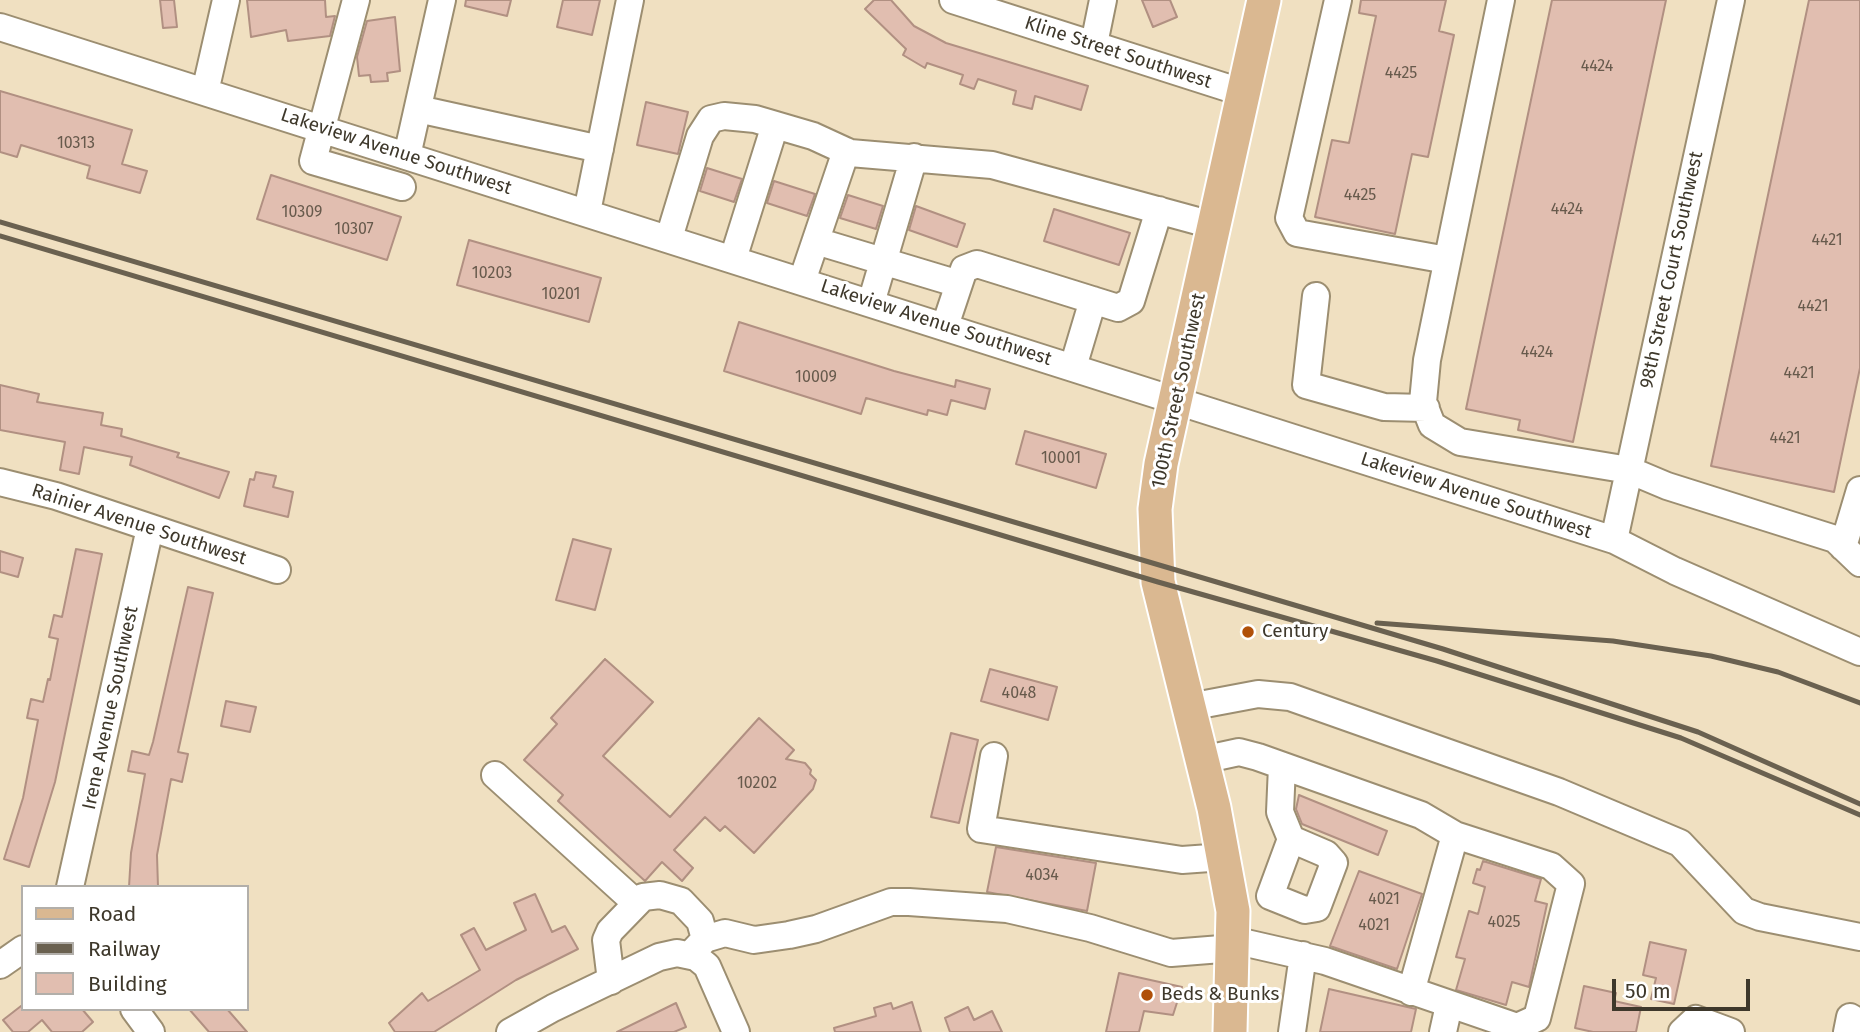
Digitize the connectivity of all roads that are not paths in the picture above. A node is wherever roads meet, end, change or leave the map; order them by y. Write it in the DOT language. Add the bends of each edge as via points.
graph roads {
  1 [pos="226,0"];
  2 [pos="356,0"];
  3 [pos="442,0"];
  4 [pos="630,0"];
  5 [pos="953,0"];
  6 [pos="1103,0"];
  7 [pos="1265,0"];
  8 [pos="1338,0"];
  9 [pos="1501,0"];
  10 [pos="1731,0"];
  11 [pos="0,27"];
  12 [pos="1094,44"];
  13 [pos="205,92"];
  14 [pos="1244,93"];
  15 [pos="418,109"];
  16 [pos="775,125"];
  17 [pos="324,129"];
  18 [pos="600,149"];
  19 [pos="846,151"];
  20 [pos="407,156"];
  21 [pos="914,158"];
  22 [pos="402,187"];
  23 [pos="1159,210"];
  24 [pos="587,212"];
  25 [pos="1216,226"];
  26 [pos="669,239"];
  27 [pos="816,241"];
  28 [pos="733,259"];
  29 [pos="884,260"];
  30 [pos="1447,260"];
  31 [pos="802,281"];
  32 [pos="959,284"];
  33 [pos="1317,296"];
  34 [pos="1093,300"];
  35 [pos="871,303"];
  36 [pos="945,326"];
  37 [pos="1073,367"];
  38 [pos="1175,399"];
  39 [pos="1426,408"];
  40 [pos="1629,470"];
  41 [pos="0,482"];
  42 [pos="1860,490"];
  43 [pos="150,528"];
  44 [pos="1614,540"];
  45 [pos="1852,555"];
  46 [pos="277,570"];
  47 [pos="1860,652"];
  48 [pos="1189,707"];
  49 [pos="994,756"];
  50 [pos="1202,760"];
  51 [pos="1282,766"];
  52 [pos="495,775"];
  53 [pos="1455,835"];
  54 [pos="1291,839"];
  55 [pos="1224,858"];
  56 [pos="70,885"];
  57 [pos="1230,895"];
  58 [pos="1270,895"];
  59 [pos="635,902"];
  60 [pos="1860,937"];
  61 [pos="1233,944"];
  62 [pos="698,947"];
  63 [pos="21,950"];
  64 [pos="1303,955"];
  65 [pos="0,965"];
  66 [pos="611,981"];
  67 [pos="1411,992"];
  68 [pos="1449,1005"];
  69 [pos="135,1011"];
  70 [pos="1860,1023"];
  71 [pos="151,1032"];
  72 [pos="510,1032"];
  73 [pos="736,1032"];
  74 [pos="1230,1032"];
  75 [pos="1292,1032"];
  76 [pos="1443,1032"];
  77 [pos="1682,1032"];
  78 [pos="1731,1032"];
  79 [pos="1847,1032"];
  1 -- 13 [label="street"];
  2 -- 17 [label="street"];
  3 -- 15 [label="street"];
  4 -- 18 [label="street"];
  5 -- 12 [label="street, Kline Street Southwest"];
  6 -- 12 [label="street"];
  7 -- 14 [label="main road, 100th Street Southwest"];
  8 -- 30 [label="street" via="1289,218 1297,233"];
  9 -- 30 [label="street"];
  10 -- 40 [label="street, 98th Street Court Southwest"];
  11 -- 13 [label="street, Lakeview Avenue Southwest"];
  12 -- 14 [label="street, Kline Street Southwest"];
  13 -- 17 [label="street, Lakeview Avenue Southwest"];
  14 -- 25 [label="main road, 100th Street Southwest"];
  15 -- 18 [label="street"];
  15 -- 20 [label="street"];
  16 -- 19 [label="street"];
  16 -- 26 [label="street" via="724,116 711,119 700,136"];
  16 -- 28 [label="street"];
  17 -- 20 [label="street, Lakeview Avenue Southwest"];
  17 -- 22 [label="street" via="313,161"];
  18 -- 24 [label="street"];
  19 -- 21 [label="street"];
  19 -- 27 [label="street"];
  20 -- 24 [label="street, Lakeview Avenue Southwest"];
  21 -- 23 [label="street" via="992,165"];
  21 -- 29 [label="street"];
  23 -- 25 [label="street"];
  23 -- 34 [label="street" via="1131,301 1118,308"];
  24 -- 26 [label="street, Lakeview Avenue Southwest"];
  25 -- 38 [label="main road, 100th Street Southwest"];
  26 -- 28 [label="street, Lakeview Avenue Southwest"];
  27 -- 29 [label="street"];
  27 -- 31 [label="street"];
  28 -- 31 [label="street, Lakeview Avenue Southwest"];
  29 -- 32 [label="street"];
  29 -- 35 [label="street"];
  30 -- 39 [label="street" via="1427,359"];
  31 -- 35 [label="street, Lakeview Avenue Southwest"];
  32 -- 34 [label="street" via="964,269 977,264"];
  32 -- 36 [label="street"];
  33 -- 39 [label="street" via="1306,385 1384,407"];
  34 -- 37 [label="street"];
  35 -- 36 [label="street, Lakeview Avenue Southwest"];
  36 -- 37 [label="street, Lakeview Avenue Southwest"];
  37 -- 38 [label="street, Lakeview Avenue Southwest"];
  38 -- 44 [label="street, Lakeview Avenue Southwest"];
  38 -- 48 [label="main road, 100th Street Southwest" via="1155,509 1158,574"];
  39 -- 40 [label="street" via="1432,425 1460,442"];
  40 -- 44 [label="street, 98th Street Court Southwest"];
  40 -- 45 [label="street" via="1835,539"];
  41 -- 43 [label="street, Rainier Avenue Southwest"];
  42 -- 45 [label="street"];
  43 -- 46 [label="street, Rainier Avenue Southwest"];
  43 -- 56 [label="street, Irene Avenue Southwest"];
  44 -- 47 [label="street, Lakeview Avenue Southwest"];
  48 -- 50 [label="main road, 100th Street Southwest"];
  48 -- 60 [label="street" via="1258,694 1290,697 1559,792 1680,843 1744,911"];
  49 -- 55 [label="street" via="981,829 1182,860"];
  50 -- 51 [label="street" via="1239,752"];
  50 -- 55 [label="main road, 100th Street Southwest"];
  51 -- 53 [label="street" via="1421,815"];
  51 -- 54 [label="street" via="1280,811"];
  52 -- 59 [label="street"];
  53 -- 67 [label="street"];
  53 -- 68 [label="street" via="1551,866 1571,884 1537,1018 1517,1027"];
  54 -- 58 [label="street"];
  54 -- 58 [label="street" via="1326,854 1334,863 1317,908 1306,910"];
  55 -- 57 [label="main road, 100th Street Southwest"];
  57 -- 58 [label="street"];
  57 -- 61 [label="main road, 100th Street Southwest"];
  59 -- 62 [label="street" via="651,895 678,899 700,921"];
  59 -- 66 [label="street" via="606,940"];
  61 -- 62 [label="street" via="1171,953 1007,909 891,902 816,929 754,940 725,933"];
  61 -- 64 [label="street"];
  61 -- 74 [label="main road, 100th Street Southwest"];
  62 -- 66 [label="street" via="665,956"];
  62 -- 73 [label="street"];
  63 -- 65 [label="street"];
  64 -- 67 [label="street"];
  64 -- 75 [label="street"];
  66 -- 72 [label="street"];
  67 -- 68 [label="street"];
  68 -- 76 [label="street"];
  69 -- 71 [label="street"];
  70 -- 79 [label="street" via="1850,1017"];
  77 -- 78 [label="street" via="1696,1019"];
}
